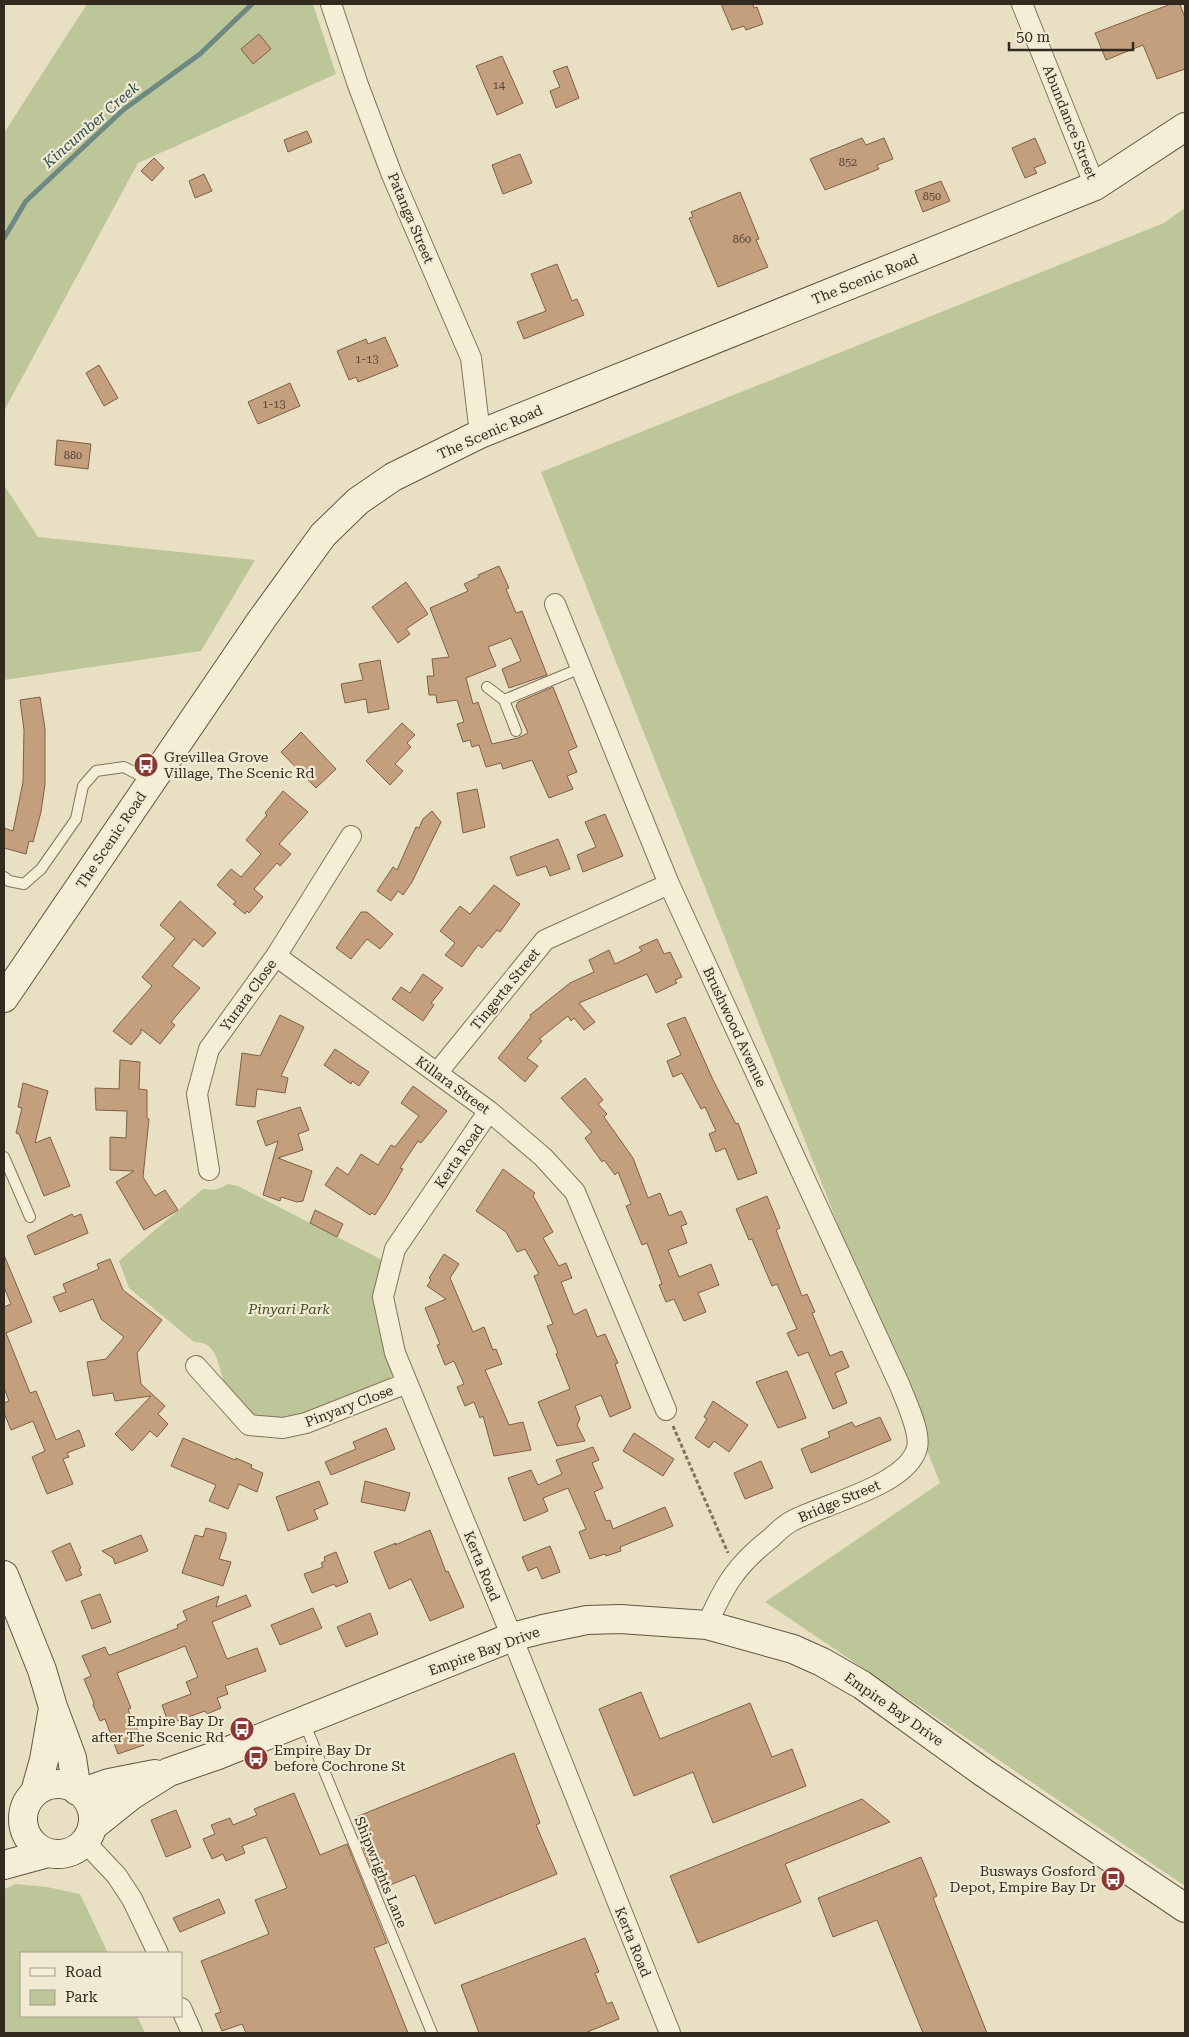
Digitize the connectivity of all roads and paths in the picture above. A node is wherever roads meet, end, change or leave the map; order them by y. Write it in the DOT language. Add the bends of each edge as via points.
graph roads {
  1 [pos="331,4"];
  2 [pos="1022,4"];
  3 [pos="1185,127"];
  4 [pos="1095,186"];
  5 [pos="480,434"];
  6 [pos="555,604"];
  7 [pos="581,668"];
  8 [pos="486,687"];
  9 [pos="504,700"];
  10 [pos="516,731"];
  11 [pos="151,782"];
  12 [pos="352,836"];
  13 [pos="4,877"];
  14 [pos="669,884"];
  15 [pos="276,956"];
  16 [pos="4,998"];
  17 [pos="437,1073"];
  18 [pos="489,1112"];
  19 [pos="4,1157"];
  20 [pos="209,1170"];
  21 [pos="30,1217"];
  22 [pos="196,1366"];
  23 [pos="407,1383"];
  24 [pos="666,1410"];
  25 [pos="917,1447"];
  26 [pos="736,1570"];
  27 [pos="4,1576"];
  28 [pos="707,1626"];
  29 [pos="512,1637"];
  30 [pos="53,1707"];
  31 [pos="303,1720"];
  32 [pos="169,1772"];
  33 [pos="79,1792"];
  34 [pos="31,1798"];
  35 [pos="4,1821"];
  36 [pos="88,1835"];
  37 [pos="48,1853"];
  38 [pos="4,1865"];
  39 [pos="1185,1908"];
  40 [pos="158,1952"];
  41 [pos="182,2010"];
  42 [pos="192,2033"];
  43 [pos="432,2033"];
  44 [pos="670,2033"];
  1 -- 5 [label="street, Patanga Street" via="392,174 471,358"];
  2 -- 4 [label="street, Abundance Street"];
  3 -- 4 [label="main road, The Scenic Road"];
  4 -- 5 [label="main road, The Scenic Road"];
  5 -- 11 [label="main road, The Scenic Road" via="393,477 358,502 323,535 262,618"];
  6 -- 7 [label="street, Brushwood Avenue"];
  7 -- 9 [label="lane"];
  7 -- 14 [label="street, Brushwood Avenue"];
  8 -- 9 [label="lane"];
  9 -- 10 [label="lane"];
  11 -- 13 [label="lane" via="124,767 96,771 83,786 76,819 41,869 24,884"];
  11 -- 16 [label="main road, The Scenic Road"];
  12 -- 15 [label="street, Yurara Close"];
  14 -- 17 [label="street, Tingerta Street" via="545,940"];
  14 -- 25 [label="street, Brushwood Avenue" via="900,1386 915,1426"];
  15 -- 17 [label="street, Killara Street"];
  15 -- 20 [label="street, Yurara Close" via="209,1049 197,1094"];
  17 -- 18 [label="street, Killara Street"];
  18 -- 23 [label="street, Kerta Road" via="395,1249 383,1297 395,1353"];
  18 -- 24 [label="street, Killara Street" via="543,1157 575,1192"];
  19 -- 21 [label="lane"];
  22 -- 23 [label="street, Pinyary Close" via="249,1425 283,1428 306,1423"];
  23 -- 29 [label="street, Kerta Road"];
  24 -- 26 [label="path"];
  25 -- 26 [label="street, Bridge Street" via="909,1462 895,1476 791,1522 756,1549"];
  26 -- 28 [label="street, Bridge Street"];
  27 -- 30 [label="main road" via="42,1670"];
  28 -- 29 [label="main road, Empire Bay Drive" via="649,1620 587,1620"];
  28 -- 39 [label="main road, Empire Bay Drive" via="793,1649 862,1685 984,1773"];
  29 -- 31 [label="main road, Empire Bay Drive"];
  29 -- 44 [label="street, Kerta Road"];
  30 -- 33 [label="main road" via="72,1758"];
  30 -- 34 [label="main road" via="44,1760"];
  31 -- 32 [label="main road, Empire Bay Drive"];
  31 -- 43 [label="lane, Shipwrights Lane"];
  32 -- 33 [label="main road, Empire Bay Drive"];
  32 -- 36 [label="main road, Empire Bay Drive" via="132,1795"];
  33 -- 34 [label="main road" via="56,1784 45,1787"];
  33 -- 36 [label="main road" via="91,1809"];
  34 -- 35 [label="main road"];
  34 -- 37 [label="main road" via="23,1819 26,1834 35,1846"];
  36 -- 37 [label="main road" via="77,1849 68,1853"];
  36 -- 40 [label="street" via="118,1876"];
  37 -- 38 [label="main road"];
  41 -- 42 [label="street"];
}
